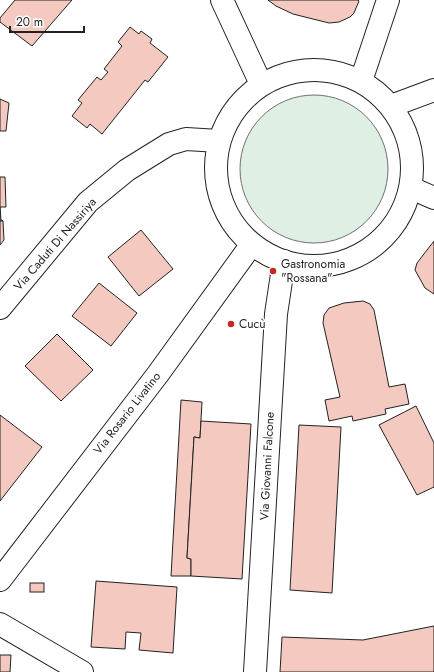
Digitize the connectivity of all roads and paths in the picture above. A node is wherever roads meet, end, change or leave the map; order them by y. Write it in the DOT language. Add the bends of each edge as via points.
graph roads {
  1 [pos="222,0"];
  2 [pos="388,0"];
  3 [pos="361,81"];
  4 [pos="261,84"];
  5 [pos="434,90"];
  6 [pos="391,106"];
  7 [pos="219,140"];
  8 [pos="411,188"];
  9 [pos="434,198"];
  10 [pos="252,244"];
  11 [pos="284,261"];
  12 [pos="0,308"];
  13 [pos="0,580"];
  14 [pos="0,624"];
  15 [pos="82,672"];
  16 [pos="255,672"];
  1 -- 4 [label="street"];
  2 -- 3 [label="street"];
  3 -- 4 [label="street" via="328,70 293,71"];
  3 -- 6 [label="street"];
  4 -- 7 [label="street" via="228,118"];
  5 -- 6 [label="street"];
  6 -- 8 [label="street" via="406,131 412,159"];
  7 -- 10 [label="street" via="217,186 224,208 236,228"];
  7 -- 12 [label="street, Via Caduti Di Nassiriya" via="186,139 169,144 127,170 88,202"];
  8 -- 9 [label="street"];
  8 -- 11 [label="street" via="398,219 385,235 364,252 332,264 312,266"];
  10 -- 11 [label="street"];
  10 -- 13 [label="street, Via Rosario Livatino" via="158,374"];
  11 -- 16 [label="street, Via Giovanni Falcone" via="276,314"];
  14 -- 15 [label="street"];
}
